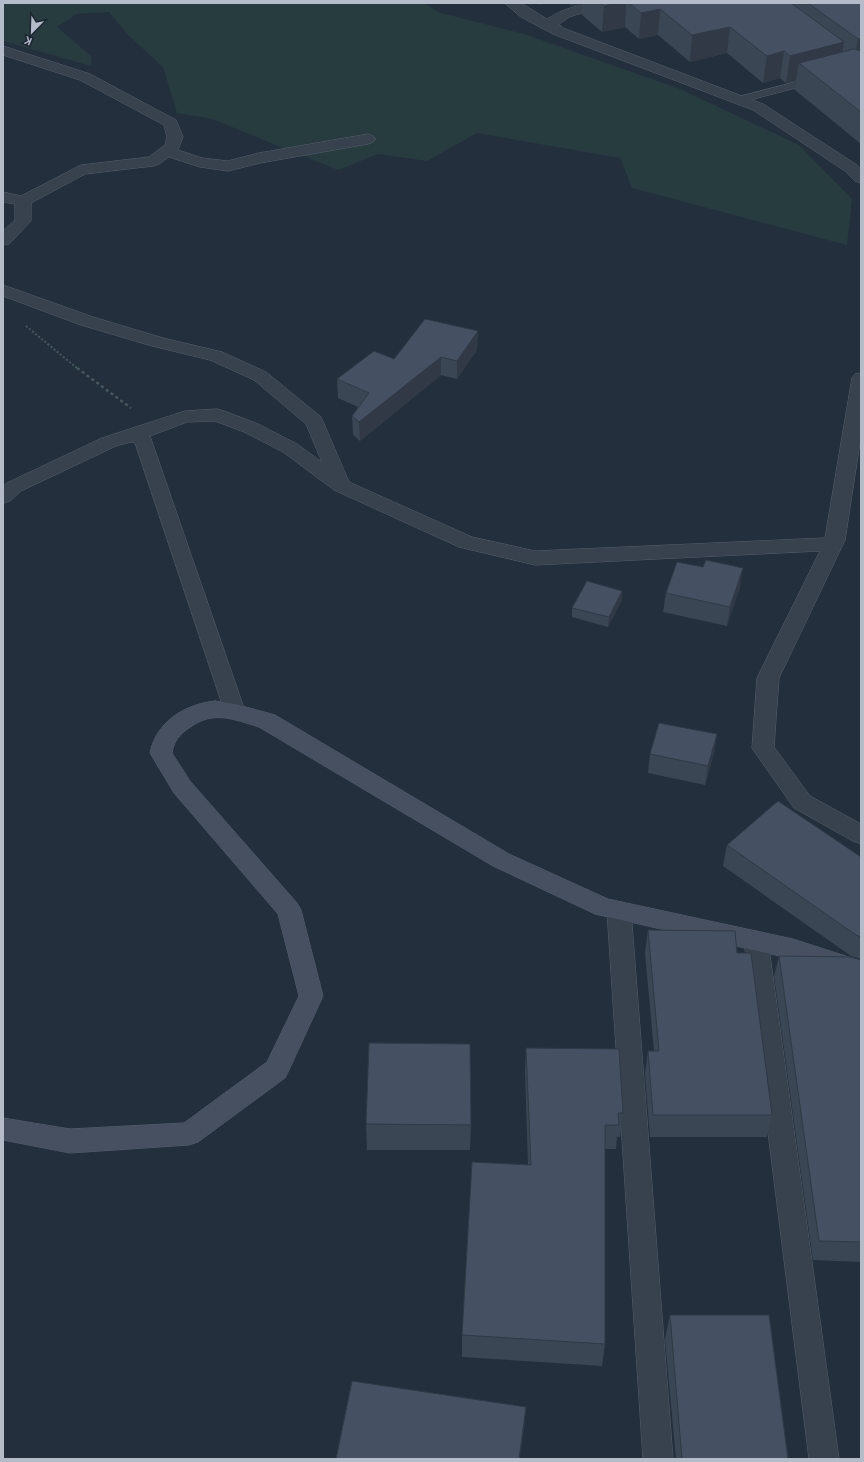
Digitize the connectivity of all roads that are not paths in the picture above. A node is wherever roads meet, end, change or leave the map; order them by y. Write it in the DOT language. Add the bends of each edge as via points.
graph roads {
  1 [pos="512,3"];
  2 [pos="599,3"];
  3 [pos="558,31"];
  4 [pos="3,50"];
  5 [pos="829,76"];
  6 [pos="738,100"];
  7 [pos="368,139"];
  8 [pos="167,150"];
  9 [pos="861,178"];
  10 [pos="3,197"];
  11 [pos="23,201"];
  12 [pos="3,240"];
  13 [pos="3,290"];
  14 [pos="861,378"];
  15 [pos="132,436"];
  16 [pos="340,486"];
  17 [pos="3,497"];
  18 [pos="833,544"];
  19 [pos="234,711"];
  20 [pos="861,835"];
  21 [pos="619,911"];
  22 [pos="756,941"];
  23 [pos="861,971"];
  24 [pos="3,1130"];
  25 [pos="658,1459"];
  26 [pos="824,1459"];
  1 -- 3 [label="street" via="526,14"];
  2 -- 3 [label="street" via="564,14 551,23"];
  3 -- 6 [label="street"];
  4 -- 8 [label="street" via="85,77 171,122 176,137 172,147"];
  5 -- 6 [label="lane"];
  6 -- 9 [label="street" via="758,107 851,168"];
  7 -- 8 [label="street" via="228,166 200,162"];
  8 -- 11 [label="street" via="153,161 81,170"];
  10 -- 11 [label="street"];
  11 -- 12 [label="street" via="23,221"];
  13 -- 16 [label="street" via="87,321 216,356 260,376 314,422"];
  14 -- 18 [label="street"];
  15 -- 16 [label="street" via="185,417 217,415 251,428 290,448"];
  15 -- 17 [label="street" via="109,442 14,487"];
  15 -- 19 [label="street" via="143,440"];
  16 -- 18 [label="street" via="466,542 536,558"];
  18 -- 20 [label="street" via="768,678 763,748 802,802"];
  19 -- 21 [label="main road" via="266,722 501,860 603,907"];
  19 -- 24 [label="main road" via="214,709 184,721 164,741 161,753 182,787 289,910 312,996 276,1070 188,1134 70,1141"];
  21 -- 22 [label="main road"];
  21 -- 25 [label="street"];
  22 -- 23 [label="main road" via="793,949"];
  22 -- 26 [label="street"];
}
